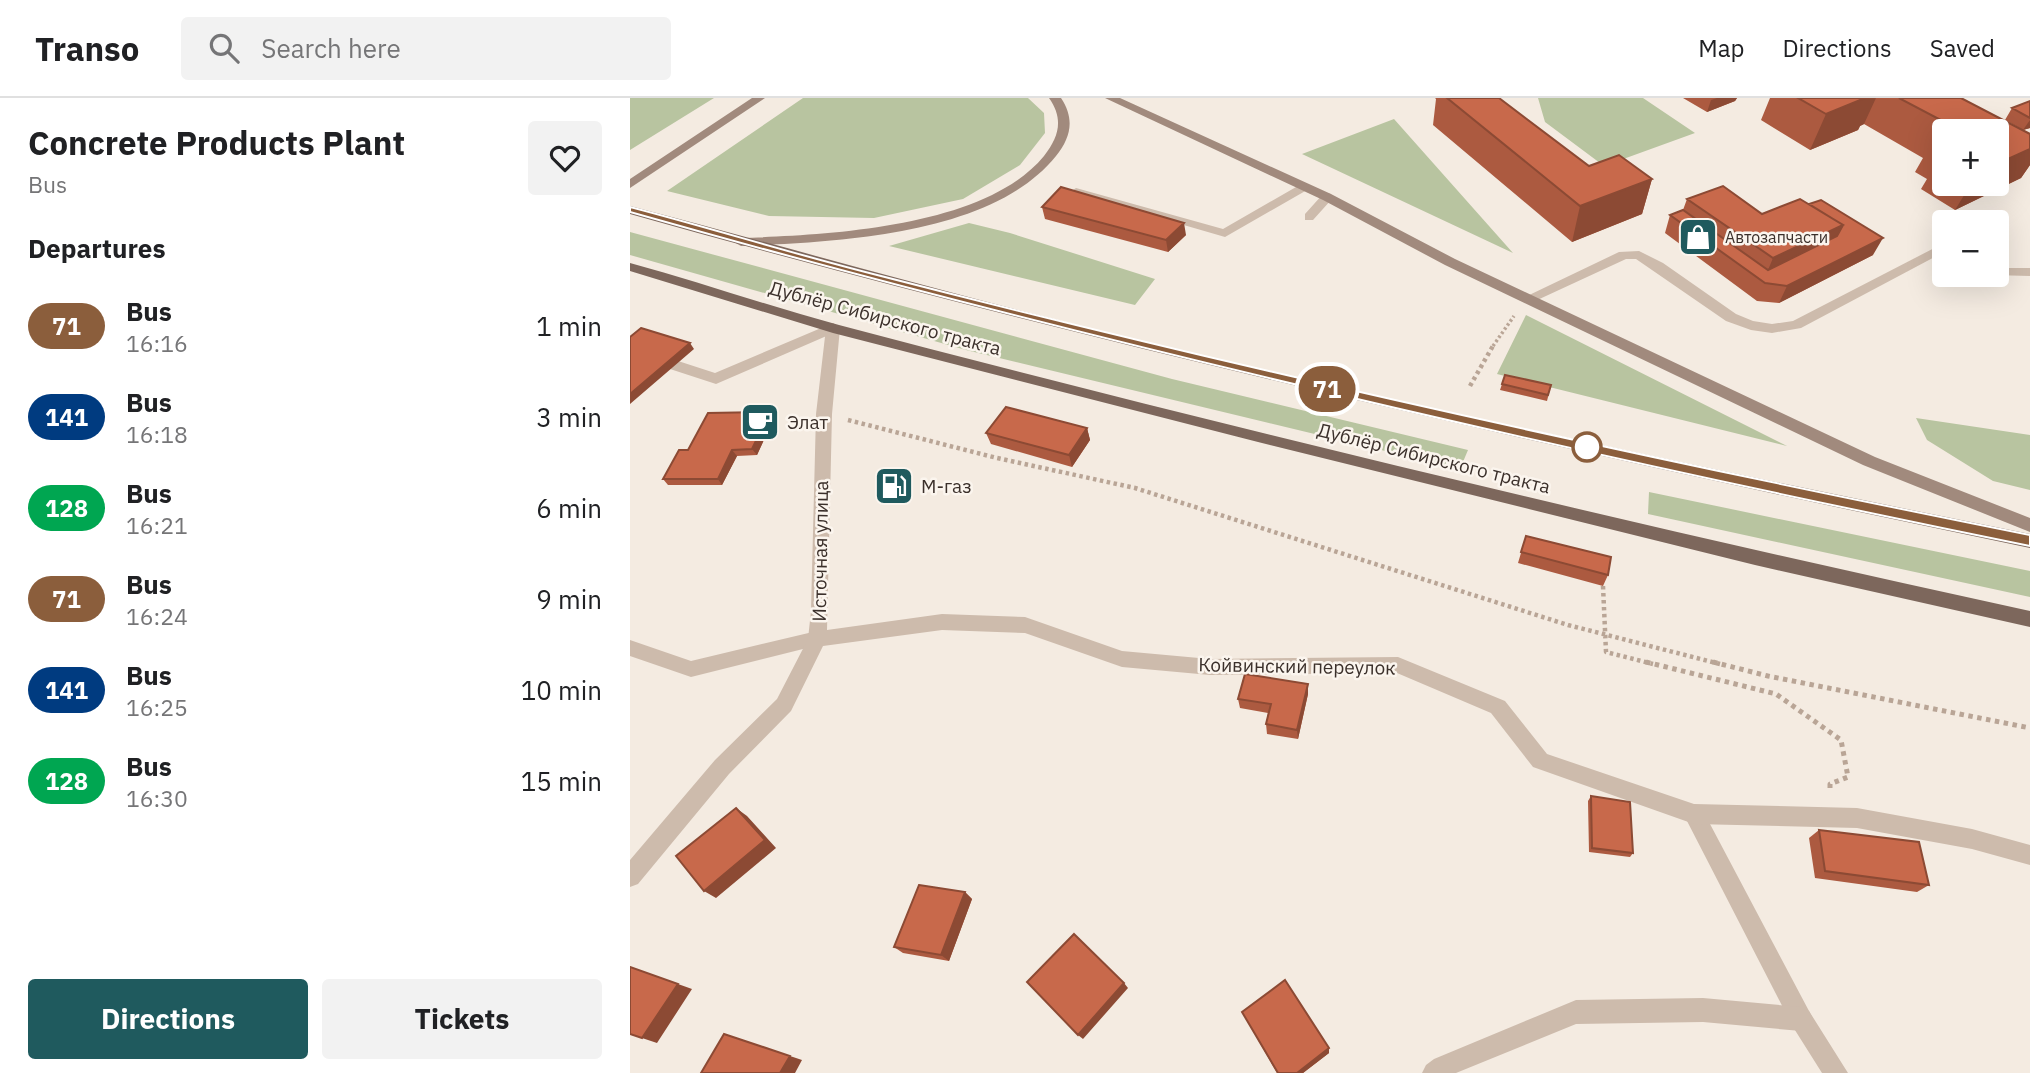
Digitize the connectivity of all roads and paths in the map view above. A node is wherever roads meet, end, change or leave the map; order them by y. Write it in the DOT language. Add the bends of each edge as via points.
graph roads {
  1 [pos="1055,98"];
  2 [pos="1111,98"];
  3 [pos="758,99"];
  4 [pos="630,184"];
  5 [pos="1303,187"];
  6 [pos="1076,192"];
  7 [pos="1327,197"];
  8 [pos="630,210"];
  9 [pos="1309,216"];
  10 [pos="741,242"];
  11 [pos="1932,254"];
  12 [pos="1925,258"];
  13 [pos="1932,261"];
  14 [pos="630,267"];
  15 [pos="2009,272"];
  16 [pos="2030,272"];
  17 [pos="1528,299"];
  18 [pos="833,328"];
  19 [pos="675,365"];
  20 [pos="1470,386"];
  21 [pos="824,414"];
  22 [pos="2030,525"];
  23 [pos="2030,541"];
  24 [pos="1604,586"];
  25 [pos="2030,619"];
  26 [pos="1605,634"];
  27 [pos="817,639"];
  28 [pos="630,648"];
  29 [pos="2030,728"];
  30 [pos="1694,814"];
  31 [pos="1832,818"];
  32 [pos="2030,855"];
  33 [pos="630,876"];
  34 [pos="1801,1019"];
  35 [pos="1434,1073"];
  36 [pos="1836,1073"];
  1 -- 10 [label="main road" via="1066,123 1052,155 1012,186 981,202 873,233"];
  2 -- 5 [label="main road"];
  3 -- 4 [label="main road"];
  5 -- 6 [label="street" via="1225,233"];
  5 -- 7 [label="main road"];
  7 -- 9 [label="street"];
  7 -- 17 [label="main road"];
  8 -- 10 [label="main road, Дублёр Сибирского тракта"];
  10 -- 23 [label="main road, Дублёр Сибирского тракта" via="1289,381"];
  11 -- 12 [label="street"];
  12 -- 13 [label="street"];
  12 -- 17 [label="street" via="1780,329 1749,327 1639,255 1624,256"];
  14 -- 18 [label="main road, Дублёр Сибирского тракта"];
  15 -- 16 [label="street"];
  17 -- 20 [label="path" via="1498,336"];
  17 -- 22 [label="main road" via="1869,461"];
  18 -- 19 [label="street" via="716,379"];
  18 -- 21 [label="street, Источная улица"];
  18 -- 25 [label="main road, Дублёр Сибирского тракта" via="1517,501"];
  21 -- 26 [label="path" via="1136,488"];
  21 -- 27 [label="street, Источная улица"];
  24 -- 26 [label="path"];
  26 -- 29 [label="path" via="1768,676"];
  26 -- 31 [label="path" via="1606,652 1776,694 1841,740 1848,777 1830,783"];
  27 -- 28 [label="street, Койвинский переулок" via="691,669"];
  27 -- 30 [label="street, Койвинский переулок" via="942,622 1025,625 1122,659 1210,667 1398,665 1499,707 1540,761"];
  27 -- 33 [label="street, Источная улица" via="783,705 722,767"];
  30 -- 31 [label="street, Койвинский переулок"];
  30 -- 34 [label="street"];
  31 -- 32 [label="street, Койвинский переулок" via="1857,818 1972,839"];
  34 -- 35 [label="street" via="1703,1010 1576,1012"];
  34 -- 36 [label="street"];
}
